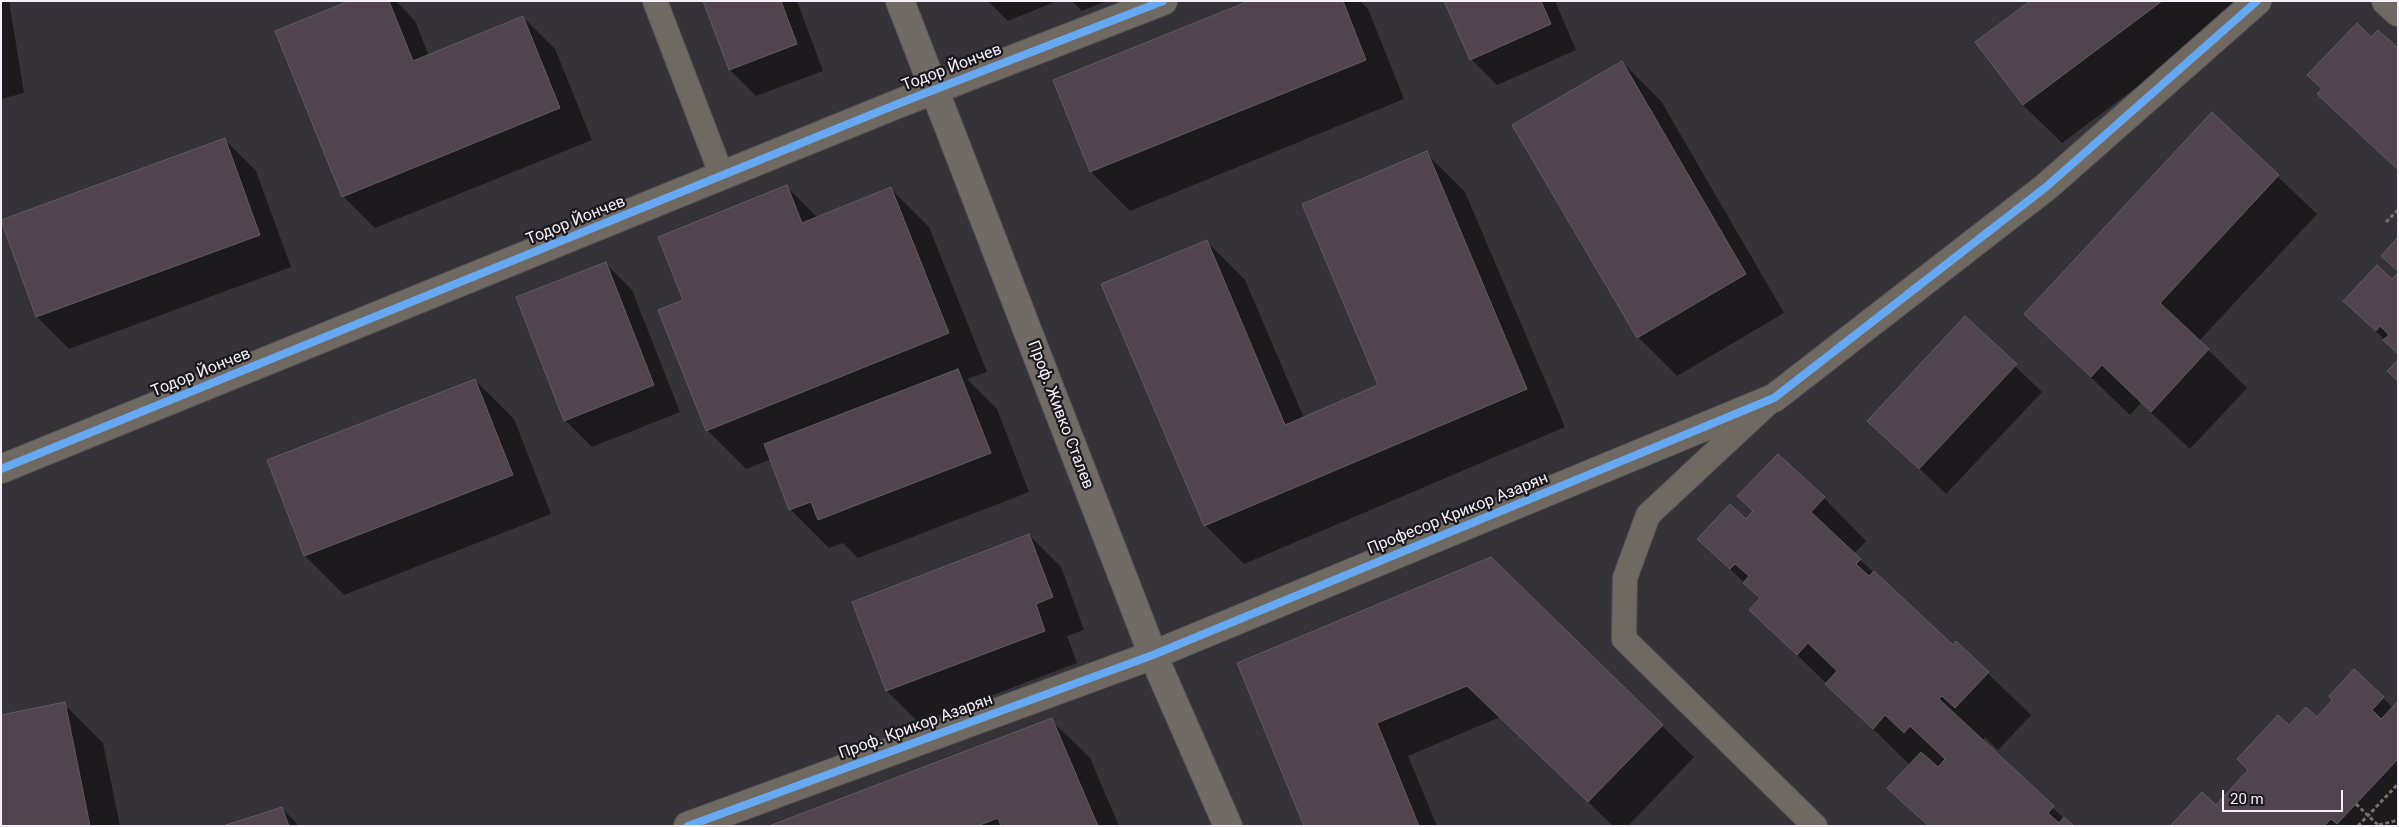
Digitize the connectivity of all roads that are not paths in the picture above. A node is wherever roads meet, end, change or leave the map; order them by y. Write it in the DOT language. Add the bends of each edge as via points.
graph roads {
  1 [pos="655,1"];
  2 [pos="900,1"];
  3 [pos="1163,1"];
  4 [pos="2257,1"];
  5 [pos="2386,1"];
  6 [pos="2398,12"];
  7 [pos="935,90"];
  8 [pos="722,176"];
  9 [pos="1774,398"];
  10 [pos="1,469"];
  11 [pos="1153,655"];
  12 [pos="688,826"];
  13 [pos="1228,826"];
  14 [pos="1815,826"];
  1 -- 8 [label="lane"];
  2 -- 7 [label="street, Проф. Живко Сталев"];
  3 -- 7 [label="street, Тодор Йончев"];
  4 -- 9 [label="street, Професор Крикор Азарян" via="2046,187"];
  5 -- 6 [label="street"];
  7 -- 8 [label="street, Тодор Йончев"];
  7 -- 11 [label="street, Проф. Живко Сталев"];
  8 -- 10 [label="street, Тодор Йончев"];
  9 -- 11 [label="street, Професор Крикор Азарян"];
  9 -- 14 [label="lane" via="1648,515 1625,578 1624,639"];
  11 -- 12 [label="street, Проф. Крикор Азарян"];
  11 -- 13 [label="street, Проф. Живко Сталев"];
}
